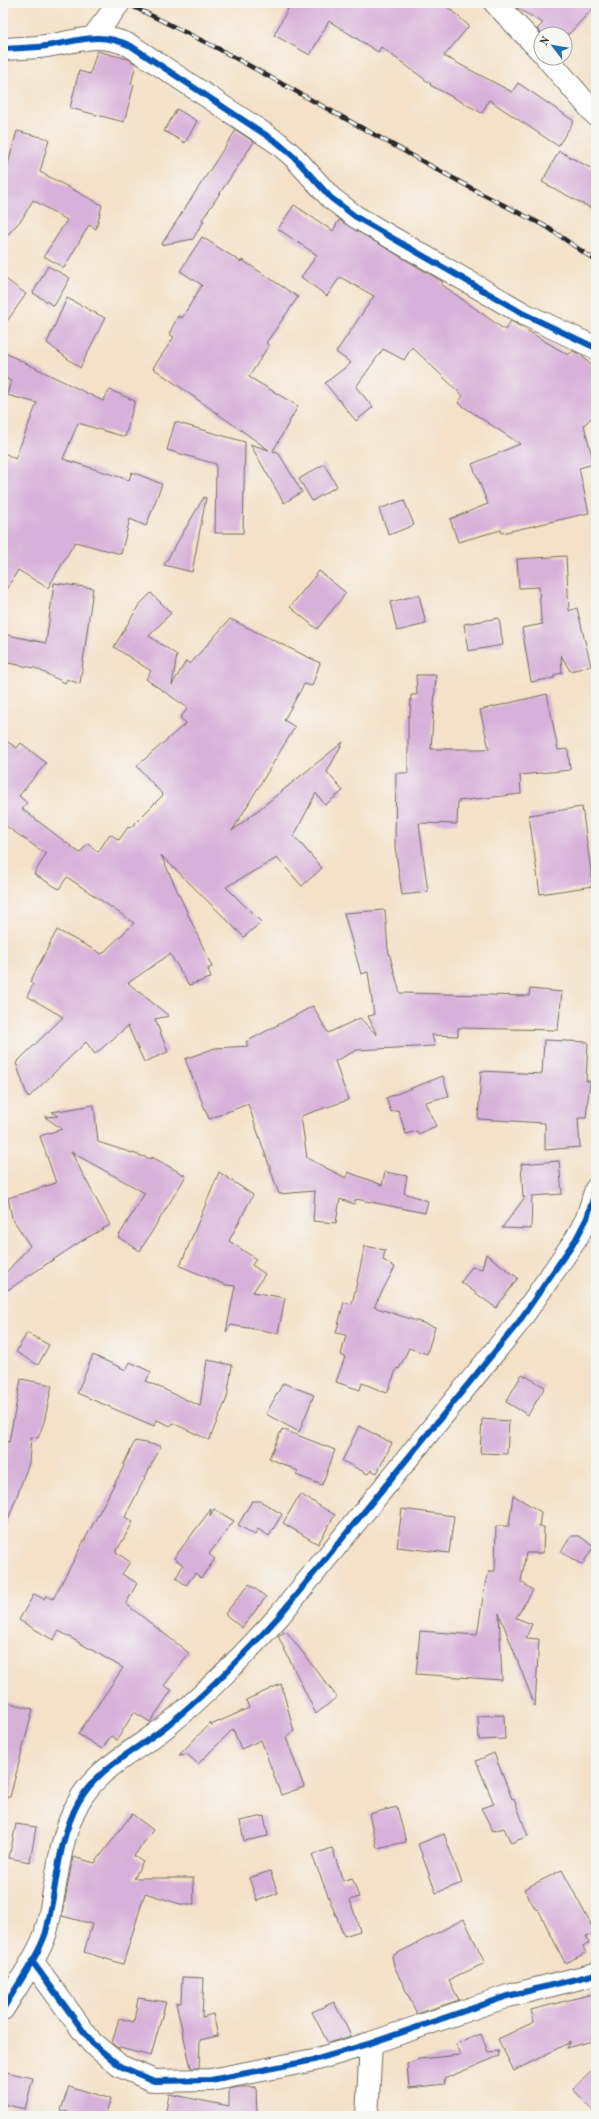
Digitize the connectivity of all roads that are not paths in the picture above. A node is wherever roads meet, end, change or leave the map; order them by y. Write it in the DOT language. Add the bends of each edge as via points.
graph roads {
  1 [pos="119,3"];
  2 [pos="495,3"];
  3 [pos="94,36"];
  4 [pos="533,43"];
  5 [pos="3,49"];
  6 [pos="554,66"];
  7 [pos="596,115"];
  8 [pos="596,348"];
  9 [pos="596,1189"];
  10 [pos="587,1235"];
  11 [pos="32,1960"];
  12 [pos="596,1974"];
  13 [pos="3,2009"];
  14 [pos="371,2043"];
  15 [pos="367,2116"];
  1 -- 3 [label="street"];
  2 -- 4 [label="street"];
  3 -- 5 [label="street" via="45,46"];
  3 -- 8 [label="street" via="131,46 278,143 331,198 356,217 524,314"];
  6 -- 7 [label="street"];
  9 -- 10 [label="street" via="587,1218"];
  10 -- 11 [label="street" via="280,1616 169,1725 100,1773 78,1803 62,1847 45,1933"];
  11 -- 13 [label="street"];
  11 -- 14 [label="street" via="92,2043 120,2066 154,2081 212,2080 314,2060"];
  12 -- 14 [label="street" via="508,1996"];
  14 -- 15 [label="street"];
}
